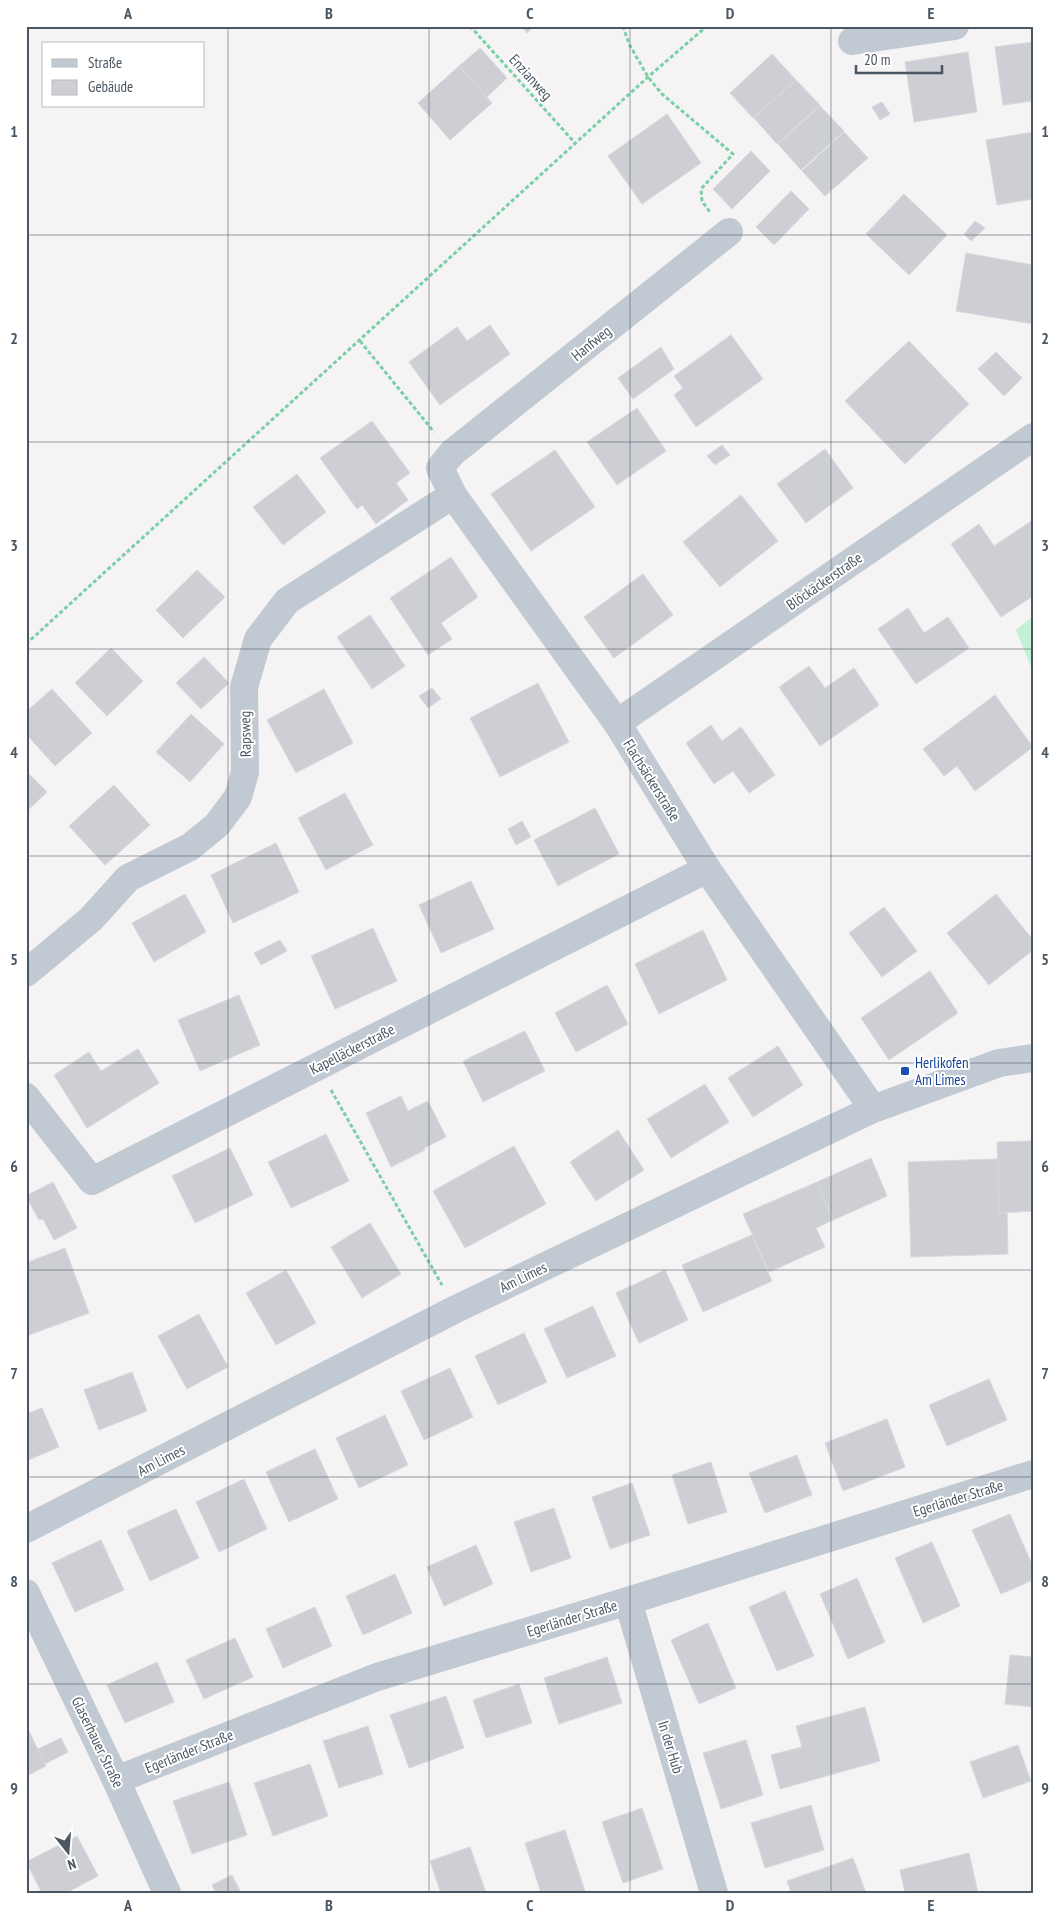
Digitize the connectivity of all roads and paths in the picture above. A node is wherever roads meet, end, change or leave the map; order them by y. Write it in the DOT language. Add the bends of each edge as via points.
graph roads {
  1 [pos="470,26"];
  2 [pos="623,26"];
  3 [pos="707,26"];
  4 [pos="955,26"];
  5 [pos="852,41"];
  6 [pos="648,77"];
  7 [pos="576,143"];
  8 [pos="729,232"];
  9 [pos="360,341"];
  10 [pos="1032,440"];
  11 [pos="452,453"];
  12 [pos="453,495"];
  13 [pos="26,644"];
  14 [pos="617,723"];
  15 [pos="707,869"];
  16 [pos="26,973"];
  17 [pos="1033,1058"];
  18 [pos="317,1066"];
  19 [pos="26,1097"];
  20 [pos="873,1109"];
  21 [pos="456,1309"];
  22 [pos="1033,1474"];
  23 [pos="26,1530"];
  24 [pos="26,1592"];
  25 [pos="628,1602"];
  26 [pos="116,1780"];
  27 [pos="167,1893"];
  28 [pos="714,1893"];
  1 -- 7 [label="path, Enzianweg"];
  2 -- 6 [label="path" via="629,44"];
  3 -- 6 [label="path"];
  4 -- 5 [label="street"];
  6 -- 7 [label="path"];
  6 -- 8 [label="path" via="662,94 733,154 701,189 702,201"];
  7 -- 9 [label="path"];
  8 -- 11 [label="street, Hanfweg"];
  9 -- 11 [label="path"];
  9 -- 13 [label="path"];
  10 -- 14 [label="street, Blöckäckerstraße"];
  11 -- 12 [label="street, Flachsäckerstraße" via="440,468"];
  12 -- 14 [label="street, Flachsäckerstraße"];
  12 -- 16 [label="street, Rapsweg" via="287,601 258,639 244,688 245,772 238,797 217,824 190,847 128,878 91,920"];
  14 -- 15 [label="street, Flachsäckerstraße"];
  15 -- 18 [label="street, Kapelläckerstraße"];
  15 -- 20 [label="street, Flachsäckerstraße"];
  17 -- 20 [label="street, Am Limes" via="999,1063"];
  18 -- 19 [label="street, Kapelläckerstraße" via="92,1181"];
  18 -- 21 [label="path"];
  20 -- 21 [label="street, Am Limes"];
  21 -- 23 [label="street, Am Limes"];
  22 -- 25 [label="street, Egerländer Straße"];
  24 -- 26 [label="street, Glaserhauer Straße"];
  25 -- 26 [label="street, Egerländer Straße" via="377,1677"];
  25 -- 28 [label="street, In der Hub"];
  26 -- 27 [label="street, Glaserhauer Straße"];
}
